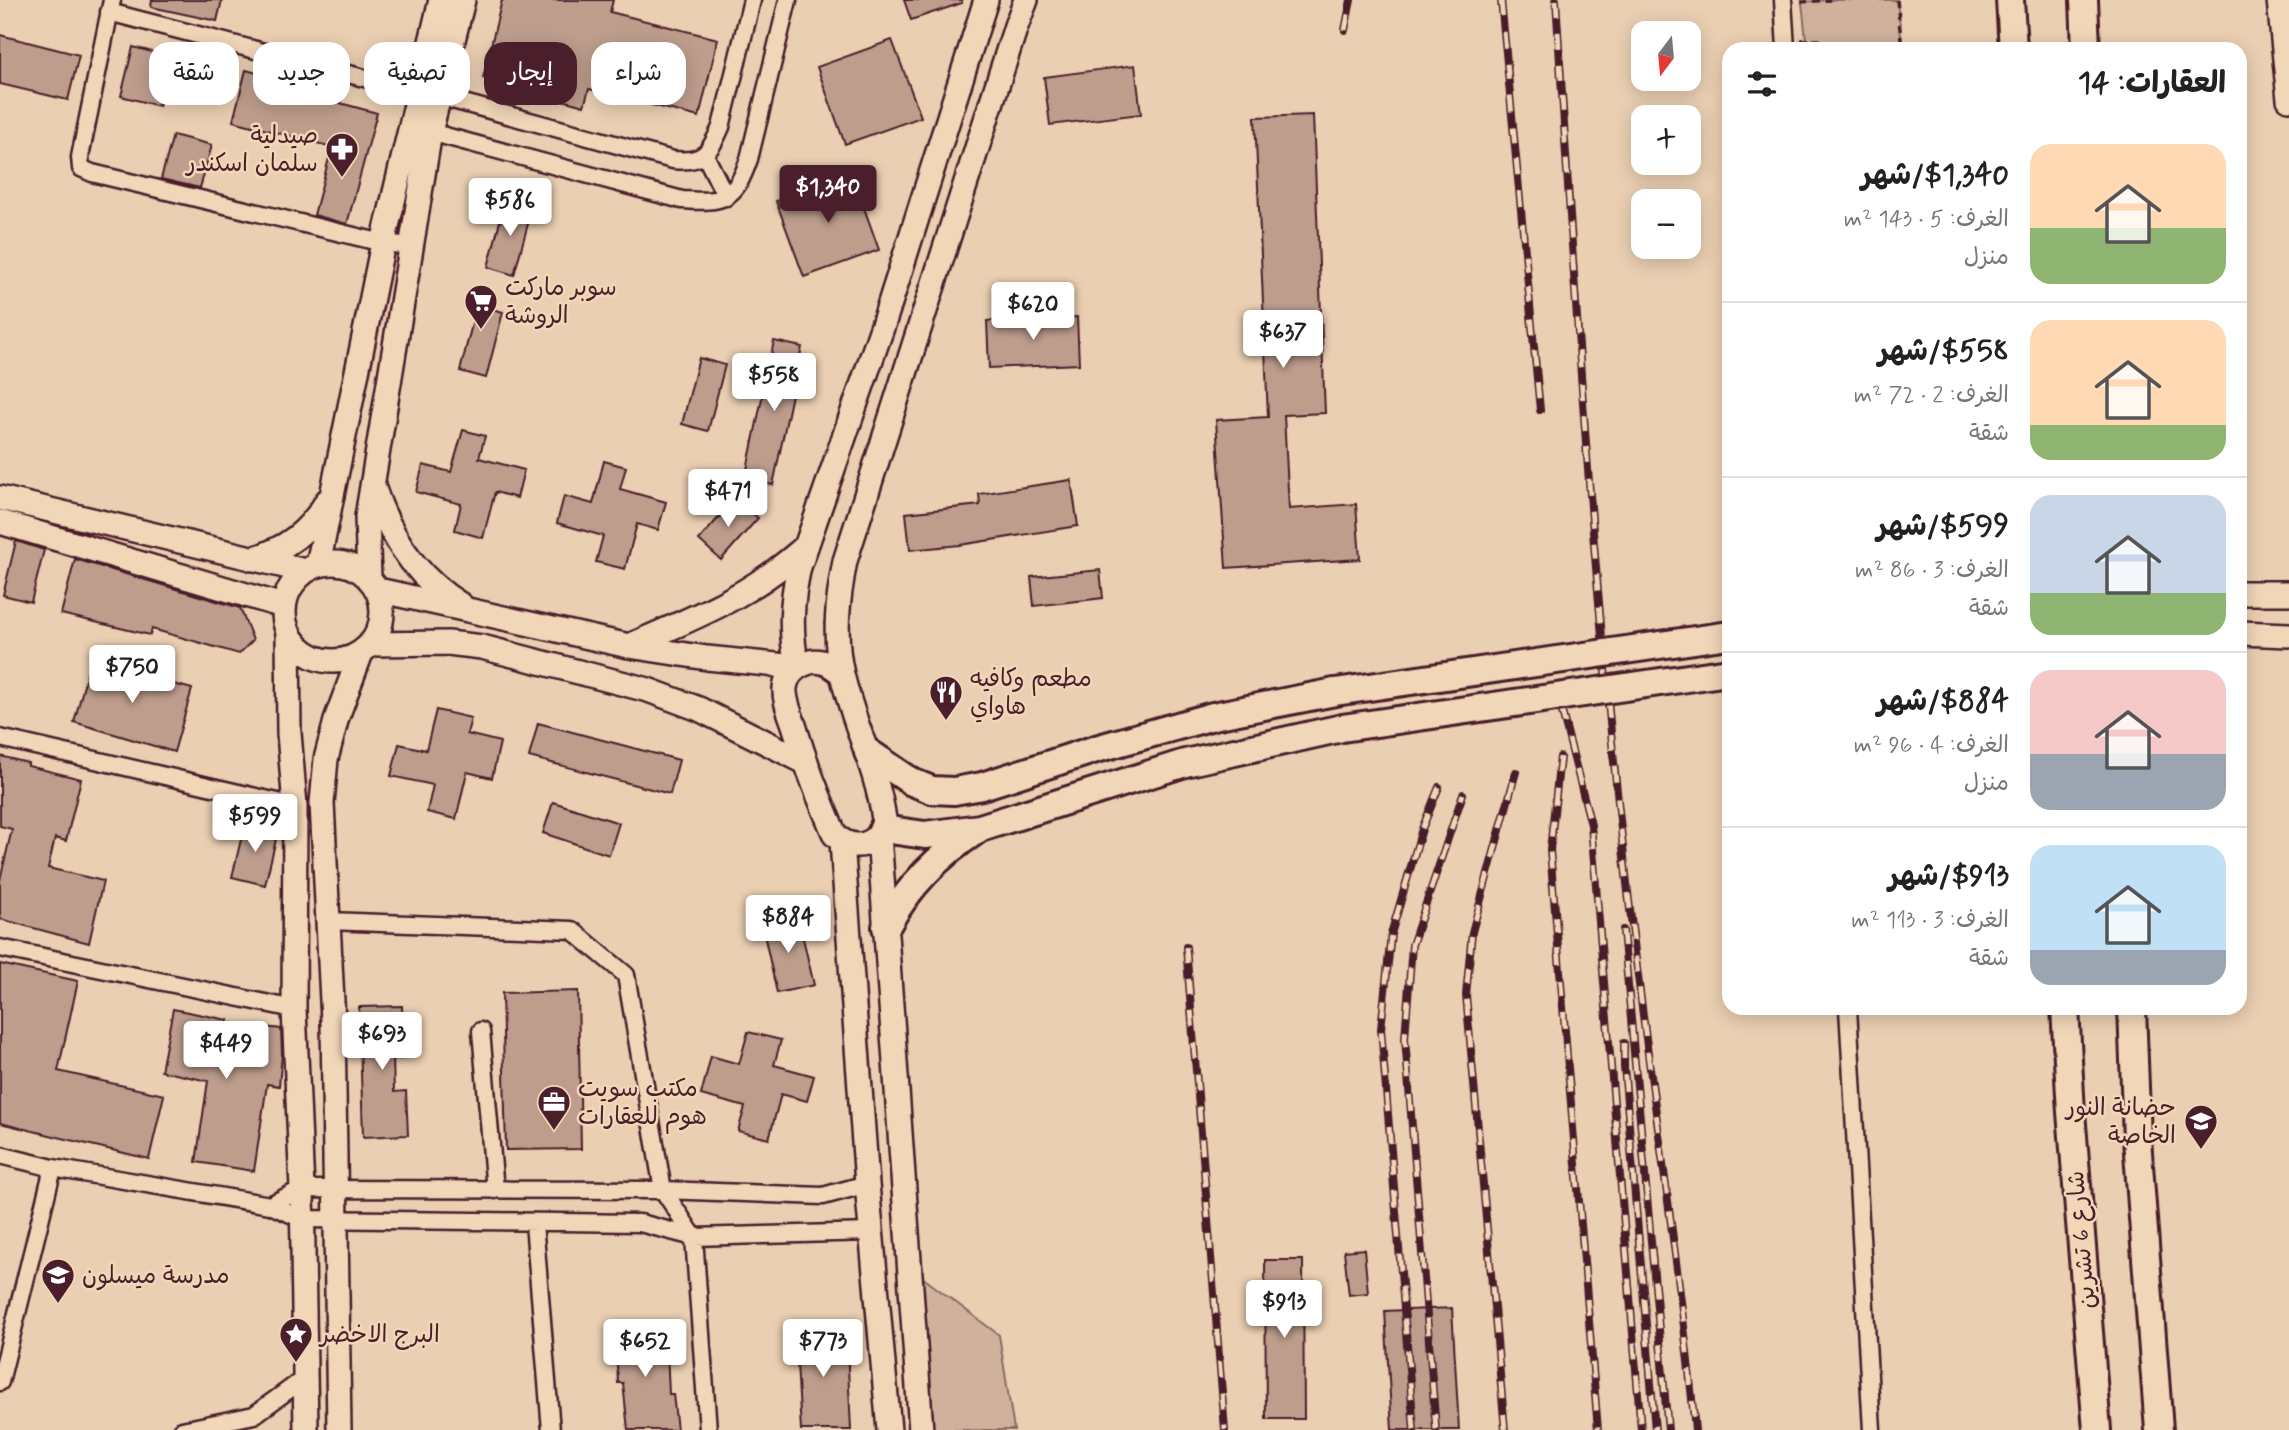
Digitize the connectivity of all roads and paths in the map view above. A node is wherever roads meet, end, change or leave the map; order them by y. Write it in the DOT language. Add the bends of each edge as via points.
graph roads {
  1 [pos="441,0"];
  2 [pos="463,0"];
  3 [pos="752,0"];
  4 [pos="788,0"];
  5 [pos="986,0"];
  6 [pos="1026,0"];
  7 [pos="1830,0"];
  8 [pos="1897,0"];
  9 [pos="2010,0"];
  10 [pos="2084,0"];
  11 [pos="2278,0"];
  12 [pos="1783,2"];
  13 [pos="110,6"];
  14 [pos="435,42"];
  15 [pos="447,42"];
  16 [pos="1786,42"];
  17 [pos="1802,42"];
  18 [pos="1822,42"];
  19 [pos="1901,42"];
  20 [pos="2013,42"];
  21 [pos="2086,42"];
  22 [pos="364,76"];
  23 [pos="2289,99"];
  24 [pos="425,105"];
  25 [pos="429,105"];
  26 [pos="469,105"];
  27 [pos="430,132"];
  28 [pos="705,155"];
  29 [pos="726,197"];
  30 [pos="383,243"];
  31 [pos="411,246"];
  32 [pos="372,484"];
  33 [pos="332,493"];
  34 [pos="0,498"];
  35 [pos="0,522"];
  36 [pos="809,544"];
  37 [pos="252,559"];
  38 [pos="311,568"];
  39 [pos="373,585"];
  40 [pos="2247,593"];
  41 [pos="2289,593"];
  42 [pos="284,606"];
  43 [pos="472,612"];
  44 [pos="2247,633"];
  45 [pos="288,634"];
  46 [pos="2289,635"];
  47 [pos="1722,636"];
  48 [pos="629,646"];
  49 [pos="366,648"];
  50 [pos="797,667"];
  51 [pos="1722,673"];
  52 [pos="842,674"];
  53 [pos="0,738"];
  54 [pos="867,752"];
  55 [pos="805,762"];
  56 [pos="295,806"];
  57 [pos="980,828"];
  58 [pos="881,832"];
  59 [pos="842,842"];
  60 [pos="328,921"];
  61 [pos="886,926"];
  62 [pos="0,948"];
  63 [pos="294,1010"];
  64 [pos="1847,1015"];
  65 [pos="2065,1015"];
  66 [pos="2132,1015"];
  67 [pos="481,1031"];
  68 [pos="0,1155"];
  69 [pos="53,1168"];
  70 [pos="867,1184"];
  71 [pos="302,1189"];
  72 [pos="336,1189"];
  73 [pos="663,1189"];
  74 [pos="495,1191"];
  75 [pos="270,1205"];
  76 [pos="302,1219"];
  77 [pos="336,1220"];
  78 [pos="534,1223"];
  79 [pos="872,1232"];
  80 [pos="694,1237"];
  81 [pos="305,1378"];
  82 [pos="0,1382"];
  83 [pos="182,1430"];
  84 [pos="306,1430"];
  85 [pos="339,1430"];
  86 [pos="551,1430"];
  87 [pos="708,1430"];
  88 [pos="889,1430"];
  89 [pos="921,1430"];
  90 [pos="1872,1430"];
  91 [pos="2096,1430"];
  92 [pos="2159,1430"];
  1 -- 14 [label="street"];
  2 -- 15 [label="street"];
  3 -- 28 [label="street" via="721,127"];
  4 -- 29 [label="street" via="749,159 741,183"];
  5 -- 36 [label="street"];
  6 -- 52 [label="street" via="845,561 837,617"];
  7 -- 12 [label="path"];
  8 -- 19 [label="path"];
  9 -- 20 [label="main road"];
  10 -- 21 [label="main road"];
  11 -- 23 [label="street"];
  12 -- 16 [label="street"];
  13 -- 22 [label="street"];
  13 -- 30 [label="street" via="81,167"];
  17 -- 18 [label="path"];
  24 -- 30 [label="street"];
  25 -- 27 [label="street"];
  26 -- 28 [label="street" via="673,160 690,162"];
  27 -- 29 [label="street" via="682,200 708,202"];
  27 -- 31 [label="street"];
  28 -- 29 [label="street"];
  30 -- 31 [label="street"];
  30 -- 33 [label="street"];
  31 -- 32 [label="street"];
  32 -- 39 [label="street" via="367,517"];
  32 -- 43 [label="street" via="389,529 416,568"];
  33 -- 37 [label="street" via="306,530 281,548"];
  33 -- 38 [label="street"];
  34 -- 37 [label="street"];
  35 -- 42 [label="street"];
  36 -- 48 [label="street" via="736,598"];
  36 -- 50 [label="street" via="793,592 792,642"];
  37 -- 38 [label="street"];
  38 -- 39 [label="street" via="345,565 359,570"];
  38 -- 42 [label="street" via="295,581"];
  39 -- 43 [label="street"];
  39 -- 49 [label="street" via="382,604 382,618 379,632"];
  40 -- 41 [label="street"];
  42 -- 45 [label="street"];
  43 -- 48 [label="street"];
  44 -- 46 [label="street"];
  45 -- 49 [label="street" via="296,646 320,660 348,659"];
  45 -- 56 [label="street"];
  47 -- 54 [label="main road, bridge" via="1335,692 1213,716 954,791 932,790 912,782"];
  48 -- 50 [label="street"];
  49 -- 55 [label="street" via="448,643 482,648 648,690 699,709"];
  49 -- 60 [label="street" via="337,717 327,759 322,803"];
  50 -- 52 [label="street" via="821,661"];
  50 -- 55 [label="street" via="785,687 786,699"];
  51 -- 57 [label="main road, bridge" via="1342,727 1185,763"];
  52 -- 54 [label="street"];
  53 -- 56 [label="street"];
  54 -- 58 [label="street" via="882,809"];
  55 -- 59 [label="street"];
  56 -- 63 [label="street"];
  57 -- 58 [label="main road" via="925,835"];
  57 -- 61 [label="main road" via="924,872"];
  58 -- 59 [label="street" via="869,844"];
  58 -- 61 [label="street"];
  59 -- 70 [label="street"];
  60 -- 72 [label="street"];
  60 -- 73 [label="street" via="572,930 626,975"];
  61 -- 89 [label="street"];
  62 -- 63 [label="street"];
  63 -- 71 [label="street"];
  64 -- 90 [label="street"];
  65 -- 91 [label="main road, شارع 6 تشرين"];
  66 -- 92 [label="main road"];
  67 -- 74 [label="street"];
  68 -- 69 [label="street"];
  69 -- 75 [label="street"];
  69 -- 82 [label="street"];
  70 -- 73 [label="street" via="824,1196"];
  70 -- 79 [label="street"];
  71 -- 72 [label="street"];
  71 -- 75 [label="street"];
  71 -- 76 [label="street"];
  72 -- 74 [label="street"];
  72 -- 77 [label="street"];
  73 -- 74 [label="street"];
  73 -- 80 [label="street"];
  75 -- 76 [label="street"];
  76 -- 77 [label="street"];
  76 -- 81 [label="street"];
  77 -- 78 [label="street"];
  77 -- 85 [label="street"];
  78 -- 80 [label="street" via="639,1223"];
  78 -- 86 [label="street"];
  79 -- 80 [label="street"];
  79 -- 88 [label="street"];
  80 -- 87 [label="street"];
  81 -- 83 [label="street" via="254,1415"];
  81 -- 84 [label="street"];
}
